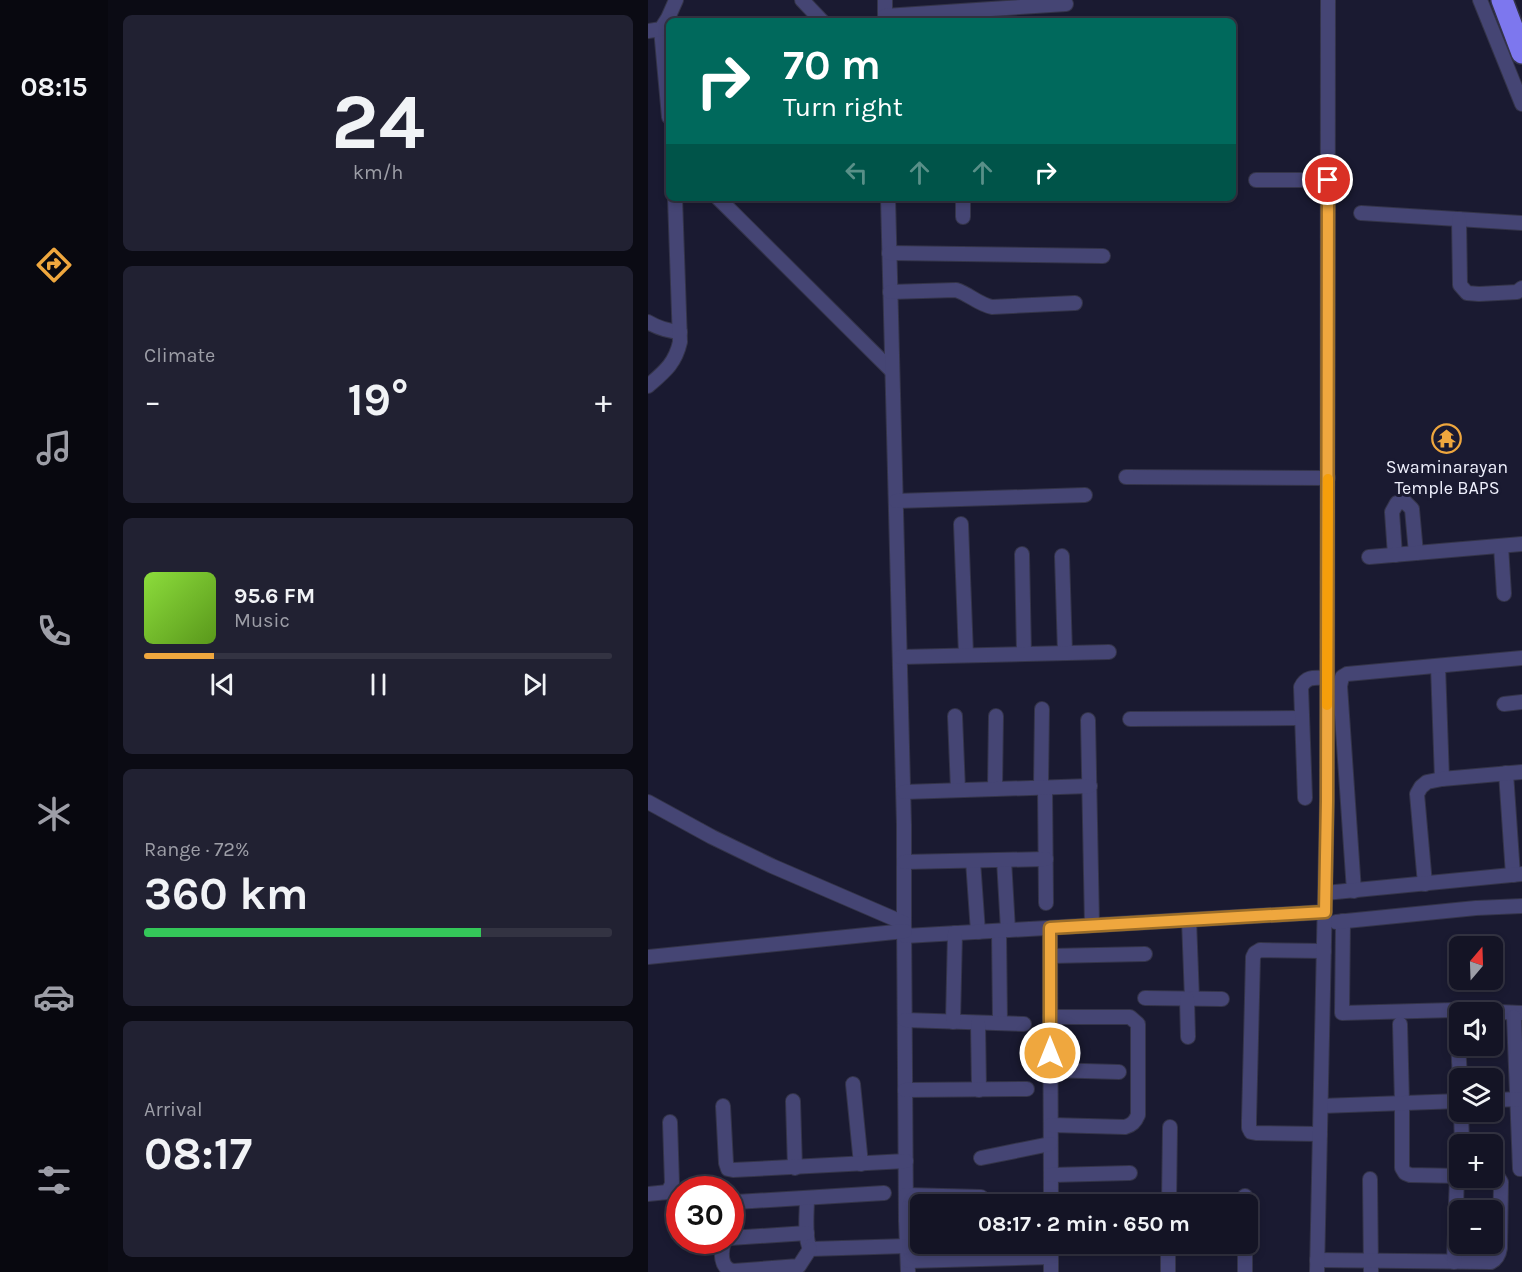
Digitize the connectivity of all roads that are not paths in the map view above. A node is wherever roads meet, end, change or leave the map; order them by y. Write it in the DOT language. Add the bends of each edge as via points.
graph roads {
  1 [pos="885,0"];
  2 [pos="1328,0"];
  3 [pos="1480,0"];
  4 [pos="1502,0"];
  5 [pos="811,3"];
  6 [pos="672,4"];
  7 [pos="1066,4"];
  8 [pos="820,18"];
  9 [pos="885,18"];
  10 [pos="655,30"];
  11 [pos="1522,53"];
  12 [pos="666,98"];
  13 [pos="1522,104"];
  14 [pos="1256,180"];
  15 [pos="1328,180"];
  16 [pos="675,201"];
  17 [pos="721,201"];
  18 [pos="888,201"];
  19 [pos="963,201"];
  20 [pos="1361,213"];
  21 [pos="963,217"];
  22 [pos="1459,219"];
  23 [pos="1522,223"];
  24 [pos="889,253"];
  25 [pos="1103,256"];
  26 [pos="1522,288"];
  27 [pos="890,292"];
  28 [pos="1075,303"];
  29 [pos="648,322"];
  30 [pos="680,332"];
  31 [pos="892,371"];
  32 [pos="648,387"];
  33 [pos="1126,477"];
  34 [pos="1328,478"];
  35 [pos="1085,495"];
  36 [pos="896,501"];
  37 [pos="961,524"];
  38 [pos="1522,544"];
  39 [pos="1501,546"];
  40 [pos="1416,553"];
  41 [pos="1022,554"];
  42 [pos="1395,555"];
  43 [pos="1062,556"];
  44 [pos="1369,557"];
  45 [pos="1504,594"];
  46 [pos="1109,652"];
  47 [pos="1065,653"];
  48 [pos="1024,654"];
  49 [pos="966,655"];
  50 [pos="900,657"];
  51 [pos="1522,658"];
  52 [pos="1438,666"];
  53 [pos="1328,678"];
  54 [pos="1522,702"];
  55 [pos="1504,704"];
  56 [pos="1042,710"];
  57 [pos="955,716"];
  58 [pos="996,716"];
  59 [pos="1302,718"];
  60 [pos="1131,719"];
  61 [pos="1088,720"];
  62 [pos="1522,772"];
  63 [pos="1506,773"];
  64 [pos="1442,779"];
  65 [pos="1090,786"];
  66 [pos="1043,787"];
  67 [pos="995,789"];
  68 [pos="958,790"];
  69 [pos="904,792"];
  70 [pos="1305,798"];
  71 [pos="648,802"];
  72 [pos="1516,842"];
  73 [pos="1046,859"];
  74 [pos="1004,860"];
  75 [pos="973,861"];
  76 [pos="904,862"];
  77 [pos="1517,874"];
  78 [pos="1425,884"];
  79 [pos="1354,891"];
  80 [pos="1325,893"];
  81 [pos="1046,903"];
  82 [pos="1522,906"];
  83 [pos="1325,918"];
  84 [pos="1189,920"];
  85 [pos="1343,921"];
  86 [pos="1092,925"];
  87 [pos="1050,928"];
  88 [pos="905,930"];
  89 [pos="1003,930"];
  90 [pos="978,932"];
  91 [pos="955,933"];
  92 [pos="1324,951"];
  93 [pos="1145,954"];
  94 [pos="1050,956"];
  95 [pos="648,957"];
  96 [pos="1144,998"];
  97 [pos="1190,999"];
  98 [pos="1222,999"];
  99 [pos="1518,1015"];
  100 [pos="1050,1017"];
  101 [pos="905,1020"];
  102 [pos="953,1022"];
  103 [pos="978,1023"];
  104 [pos="1000,1023"];
  105 [pos="1024,1024"];
  106 [pos="1400,1024"];
  107 [pos="1188,1037"];
  108 [pos="1050,1070"];
  109 [pos="1119,1072"];
  110 [pos="853,1084"];
  111 [pos="1027,1089"];
  112 [pos="905,1090"];
  113 [pos="979,1090"];
  114 [pos="1520,1099"];
  115 [pos="1503,1100"];
  116 [pos="793,1101"];
  117 [pos="1449,1101"];
  118 [pos="1402,1103"];
  119 [pos="723,1106"];
  120 [pos="1321,1106"];
  121 [pos="670,1122"];
  122 [pos="1050,1125"];
  123 [pos="1170,1127"];
  124 [pos="1320,1134"];
  125 [pos="1023,1144"];
  126 [pos="1050,1144"];
  127 [pos="981,1158"];
  128 [pos="906,1161"];
  129 [pos="861,1164"];
  130 [pos="795,1168"];
  131 [pos="1520,1169"];
  132 [pos="1130,1173"];
  133 [pos="1051,1175"];
  134 [pos="1449,1176"];
  135 [pos="1370,1179"];
  136 [pos="1458,1188"];
  137 [pos="1501,1188"];
  138 [pos="884,1193"];
  139 [pos="648,1194"];
  140 [pos="1051,1194"];
  141 [pos="1169,1194"];
  142 [pos="906,1195"];
  143 [pos="910,1195"];
  144 [pos="807,1198"];
  145 [pos="744,1202"];
  146 [pos="807,1233"];
  147 [pos="744,1237"];
  148 [pos="907,1246"];
  149 [pos="810,1249"];
  150 [pos="722,1254"];
  151 [pos="1035,1254"];
  152 [pos="1051,1254"];
  153 [pos="1168,1254"];
  154 [pos="1245,1254"];
  155 [pos="990,1265"];
  156 [pos="1458,1265"];
  157 [pos="908,1266"];
  158 [pos="1317,1266"];
  159 [pos="1371,1266"];
  160 [pos="1496,1266"];
  161 [pos="1415,1267"];
  162 [pos="1051,1272"];
  163 [pos="1168,1272"];
  164 [pos="1245,1272"];
  1 -- 9 [label="street"];
  2 -- 15 [label="street"];
  3 -- 13 [label="street"];
  4 -- 11 [label="highway"];
  5 -- 8 [label="street"];
  6 -- 10 [label="street"];
  7 -- 9 [label="street"];
  10 -- 12 [label="street"];
  14 -- 15 [label="street"];
  15 -- 34 [label="street"];
  16 -- 30 [label="street"];
  17 -- 31 [label="street"];
  18 -- 24 [label="street"];
  19 -- 21 [label="street"];
  20 -- 22 [label="street"];
  22 -- 23 [label="street"];
  22 -- 26 [label="street" via="1460,285 1467,293 1517,292"];
  24 -- 25 [label="street"];
  24 -- 27 [label="street"];
  27 -- 28 [label="street" via="956,290 992,307"];
  27 -- 31 [label="street"];
  29 -- 30 [label="street"];
  30 -- 32 [label="street" via="672,365"];
  31 -- 36 [label="street"];
  33 -- 34 [label="street"];
  34 -- 53 [label="street"];
  35 -- 36 [label="street"];
  36 -- 50 [label="street"];
  37 -- 49 [label="street"];
  38 -- 39 [label="street"];
  39 -- 40 [label="street"];
  39 -- 45 [label="street"];
  40 -- 42 [label="street"];
  40 -- 42 [label="street" via="1412,509 1405,502 1396,503 1392,512"];
  41 -- 48 [label="street"];
  42 -- 44 [label="street"];
  43 -- 47 [label="street"];
  46 -- 47 [label="street"];
  47 -- 48 [label="street"];
  48 -- 49 [label="street"];
  49 -- 50 [label="street"];
  50 -- 69 [label="street"];
  51 -- 52 [label="street"];
  52 -- 64 [label="street"];
  52 -- 79 [label="street" via="1342,676"];
  53 -- 59 [label="street" via="1309,677 1304,681"];
  53 -- 80 [label="street"];
  54 -- 55 [label="street"];
  56 -- 66 [label="street"];
  57 -- 68 [label="street"];
  58 -- 67 [label="street"];
  59 -- 60 [label="street"];
  59 -- 70 [label="street"];
  61 -- 65 [label="street"];
  62 -- 63 [label="street"];
  63 -- 64 [label="street"];
  63 -- 72 [label="street"];
  64 -- 78 [label="street" via="1427,782 1417,794"];
  65 -- 66 [label="street"];
  65 -- 86 [label="street"];
  66 -- 67 [label="street"];
  66 -- 73 [label="street"];
  67 -- 68 [label="street"];
  68 -- 69 [label="street"];
  69 -- 76 [label="street"];
  71 -- 88 [label="street" via="711,837"];
  72 -- 77 [label="street"];
  73 -- 74 [label="street"];
  73 -- 81 [label="street"];
  74 -- 75 [label="street"];
  74 -- 89 [label="street"];
  75 -- 76 [label="street"];
  75 -- 90 [label="street"];
  76 -- 88 [label="street"];
  77 -- 78 [label="street"];
  78 -- 79 [label="street"];
  79 -- 80 [label="street"];
  80 -- 83 [label="street"];
  82 -- 85 [label="street"];
  83 -- 84 [label="street"];
  83 -- 85 [label="street"];
  83 -- 92 [label="street"];
  84 -- 86 [label="street"];
  84 -- 97 [label="street"];
  85 -- 99 [label="street" via="1342,1013 1454,1010"];
  86 -- 87 [label="street"];
  87 -- 89 [label="street"];
  87 -- 94 [label="street"];
  88 -- 91 [label="street"];
  88 -- 95 [label="street"];
  88 -- 101 [label="street"];
  89 -- 90 [label="street"];
  89 -- 104 [label="street"];
  90 -- 91 [label="street"];
  91 -- 102 [label="street"];
  92 -- 120 [label="street"];
  92 -- 124 [label="street" via="1260,950 1253,957 1249,1120 1249,1128 1256,1133"];
  93 -- 94 [label="street"];
  94 -- 100 [label="street"];
  96 -- 97 [label="street"];
  97 -- 98 [label="street"];
  97 -- 107 [label="street"];
  99 -- 114 [label="street"];
  100 -- 108 [label="street"];
  100 -- 122 [label="street" via="1130,1017 1138,1030 1135,1121 1125,1127"];
  101 -- 102 [label="street"];
  101 -- 112 [label="street"];
  102 -- 103 [label="street"];
  103 -- 104 [label="street"];
  103 -- 113 [label="street"];
  104 -- 105 [label="street"];
  106 -- 118 [label="street"];
  108 -- 109 [label="street"];
  108 -- 122 [label="street"];
  110 -- 129 [label="street"];
  111 -- 113 [label="street"];
  112 -- 113 [label="street"];
  112 -- 128 [label="street"];
  114 -- 115 [label="street"];
  114 -- 131 [label="street"];
  116 -- 130 [label="street"];
  117 -- 118 [label="street"];
  118 -- 120 [label="street"];
  118 -- 134 [label="street" via="1401,1164 1405,1173"];
  119 -- 130 [label="street" via="728,1168"];
  120 -- 124 [label="street"];
  121 -- 139 [label="street" via="672,1184 668,1192"];
  122 -- 126 [label="street"];
  123 -- 141 [label="street"];
  124 -- 158 [label="street"];
  125 -- 126 [label="street"];
  126 -- 127 [label="street"];
  126 -- 133 [label="street"];
  128 -- 129 [label="street"];
  128 -- 142 [label="street"];
  129 -- 130 [label="street"];
  132 -- 133 [label="street"];
  133 -- 140 [label="street"];
  135 -- 159 [label="street"];
  136 -- 156 [label="street"];
  137 -- 160 [label="street"];
  138 -- 144 [label="street"];
  142 -- 143 [label="street"];
  142 -- 148 [label="street"];
  144 -- 145 [label="street"];
  144 -- 146 [label="street"];
  146 -- 147 [label="street"];
  146 -- 149 [label="street"];
  148 -- 149 [label="street"];
  148 -- 157 [label="street"];
  149 -- 150 [label="street" via="799,1266 734,1271 723,1266"];
  151 -- 155 [label="street"];
  152 -- 162 [label="street"];
  153 -- 163 [label="street"];
  154 -- 164 [label="street"];
  155 -- 157 [label="street"];
  156 -- 160 [label="street" via="1491,1262"];
  156 -- 161 [label="street"];
  158 -- 159 [label="street"];
  159 -- 161 [label="street"];
}
